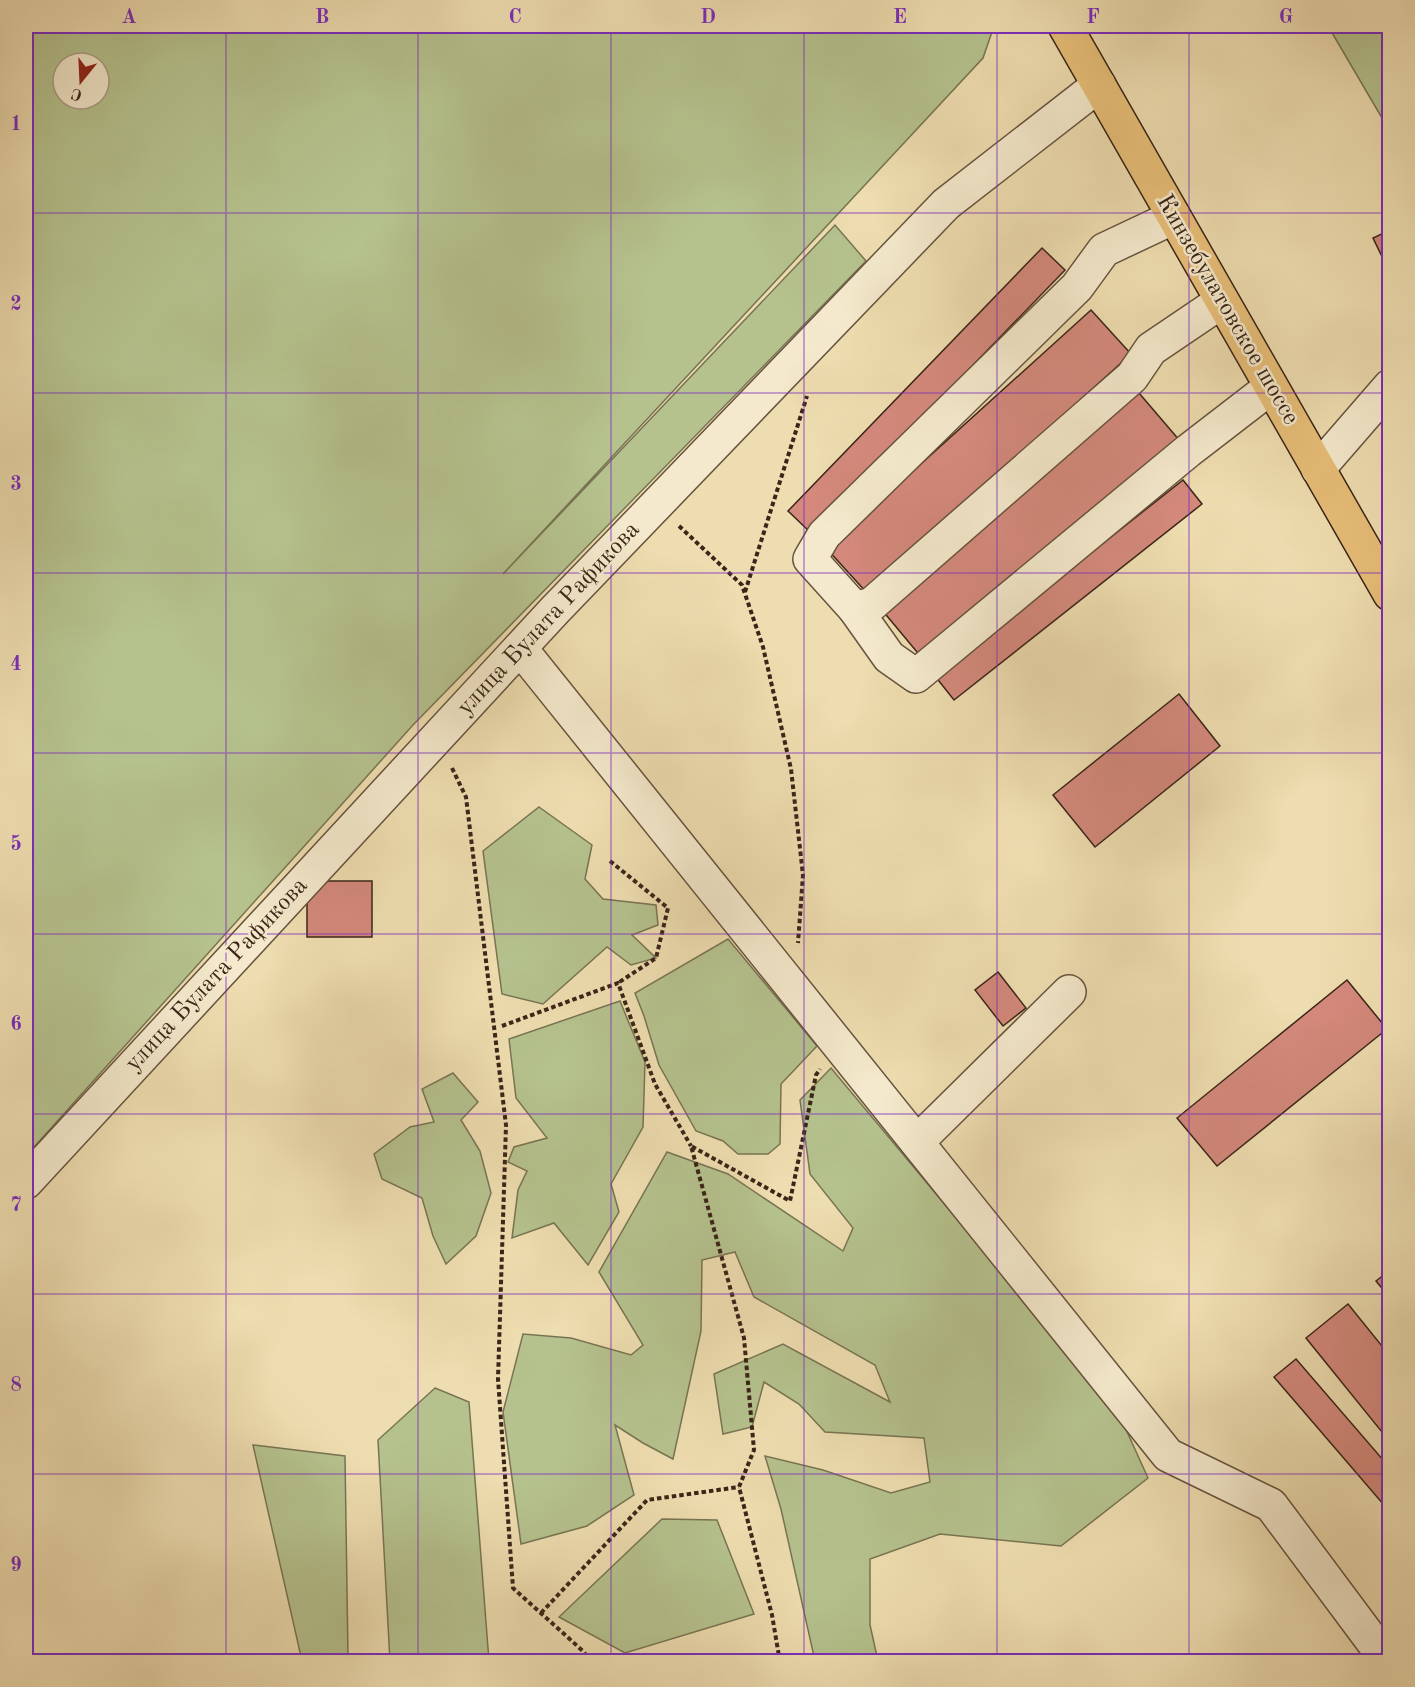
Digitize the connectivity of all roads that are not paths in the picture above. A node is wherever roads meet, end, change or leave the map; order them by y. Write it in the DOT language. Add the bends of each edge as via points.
graph roads {
  1 [pos="1065,26"];
  2 [pos="1098,85"];
  3 [pos="1174,217"];
  4 [pos="1222,301"];
  5 [pos="1389,386"];
  6 [pos="1271,387"];
  7 [pos="1318,469"];
  8 [pos="1389,594"];
  9 [pos="855,609"];
  10 [pos="520,648"];
  11 [pos="1069,992"];
  12 [pos="917,1142"];
  13 [pos="26,1182"];
  14 [pos="1388,1662"];
  1 -- 2 [label="main road, Кинзебулатовское шоссе"];
  2 -- 3 [label="main road, Кинзебулатовское шоссе"];
  2 -- 10 [label="street, улица Булата Рафикова" via="946,204"];
  3 -- 4 [label="main road, Кинзебулатовское шоссе"];
  3 -- 9 [label="street" via="1104,250 1077,287 824,535 810,559"];
  4 -- 6 [label="main road, Кинзебулатовское шоссе"];
  4 -- 9 [label="street" via="1151,349 1123,385 872,604"];
  5 -- 7 [label="street"];
  6 -- 7 [label="main road, Кинзебулатовское шоссе"];
  6 -- 9 [label="street" via="916,676 889,657"];
  7 -- 8 [label="main road, Кинзебулатовское шоссе"];
  10 -- 12 [label="street"];
  10 -- 13 [label="street, улица Булата Рафикова"];
  11 -- 12 [label="street"];
  12 -- 14 [label="street" via="1168,1455 1271,1505"];
}
